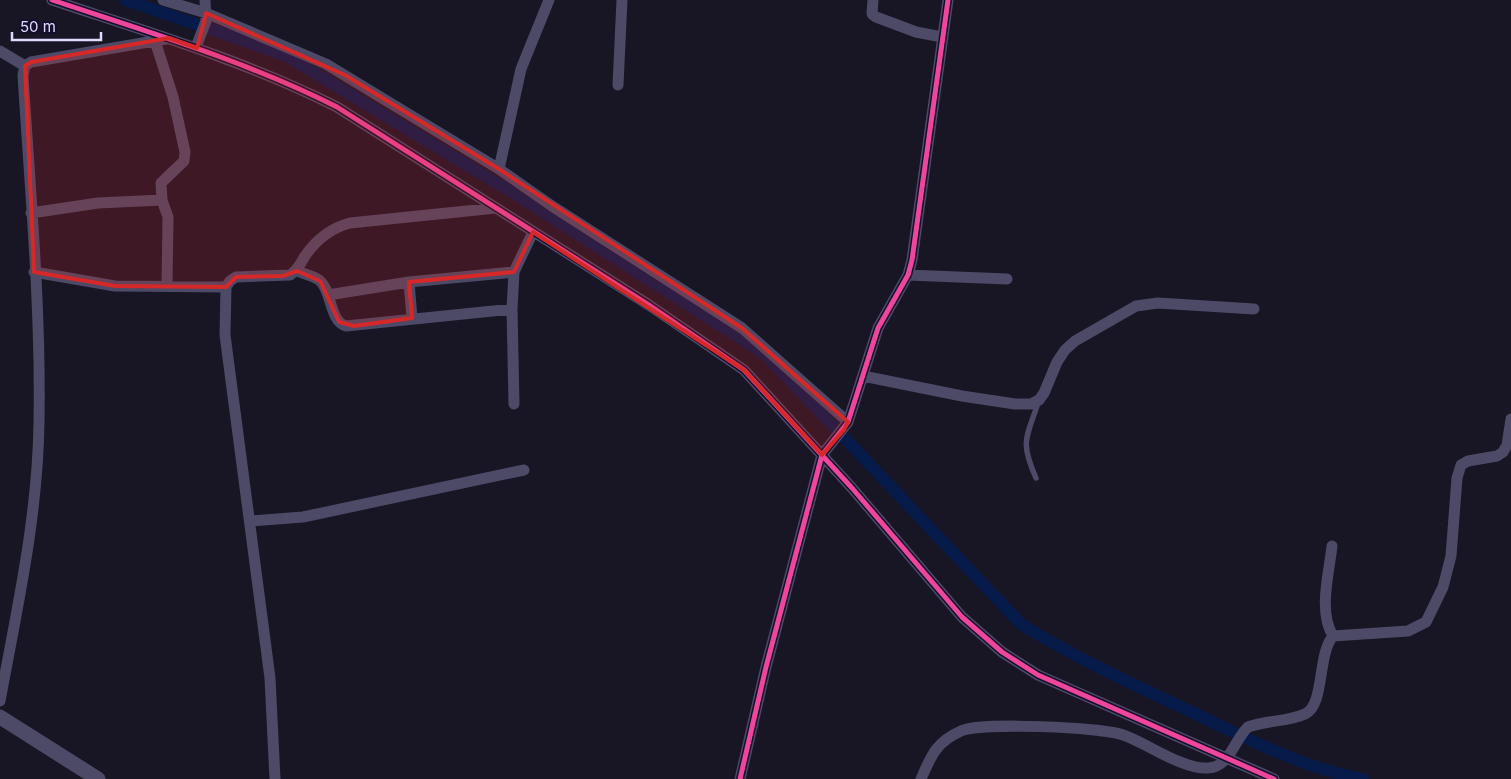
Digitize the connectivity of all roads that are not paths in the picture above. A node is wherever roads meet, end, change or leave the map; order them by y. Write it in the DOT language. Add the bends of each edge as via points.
graph roads {
  1 [pos="52,0"];
  2 [pos="163,0"];
  3 [pos="205,0"];
  4 [pos="549,0"];
  5 [pos="622,0"];
  6 [pos="873,0"];
  7 [pos="948,0"];
  8 [pos="206,17"];
  9 [pos="942,37"];
  10 [pos="169,38"];
  11 [pos="155,41"];
  12 [pos="198,44"];
  13 [pos="0,51"];
  14 [pos="25,66"];
  15 [pos="618,85"];
  16 [pos="499,169"];
  17 [pos="162,200"];
  18 [pos="496,208"];
  19 [pos="31,213"];
  20 [pos="533,232"];
  21 [pos="296,271"];
  22 [pos="34,272"];
  23 [pos="514,272"];
  24 [pos="908,275"];
  25 [pos="1008,279"];
  26 [pos="409,282"];
  27 [pos="167,286"];
  28 [pos="226,287"];
  29 [pos="328,295"];
  30 [pos="512,309"];
  31 [pos="1254,309"];
  32 [pos="412,318"];
  33 [pos="862,376"];
  34 [pos="1039,400"];
  35 [pos="514,404"];
  36 [pos="1511,419"];
  37 [pos="846,426"];
  38 [pos="826,452"];
  39 [pos="524,470"];
  40 [pos="1036,478"];
  41 [pos="250,521"];
  42 [pos="1332,546"];
  43 [pos="1333,636"];
  44 [pos="0,701"];
  45 [pos="0,717"];
  46 [pos="1229,756"];
  47 [pos="98,779"];
  48 [pos="275,779"];
  49 [pos="740,779"];
  50 [pos="921,779"];
  51 [pos="1274,779"];
  1 -- 10 [label="street"];
  2 -- 8 [label="street"];
  3 -- 8 [label="street"];
  4 -- 16 [label="street" via="522,70"];
  5 -- 15 [label="street"];
  6 -- 9 [label="street" via="872,14 876,17 916,32"];
  7 -- 9 [label="street"];
  8 -- 12 [label="street"];
  8 -- 16 [label="street" via="326,64"];
  9 -- 24 [label="street" via="921,206"];
  10 -- 11 [label="street"];
  10 -- 12 [label="street"];
  11 -- 14 [label="street" via="31,62"];
  11 -- 17 [label="street" via="175,105 184,152 184,161 161,183"];
  12 -- 18 [label="street" via="337,107"];
  13 -- 14 [label="street"];
  14 -- 19 [label="street"];
  16 -- 37 [label="street" via="742,328"];
  17 -- 19 [label="street" via="98,203"];
  17 -- 27 [label="street" via="168,217"];
  18 -- 20 [label="street"];
  18 -- 21 [label="street" via="335,227 309,250"];
  19 -- 22 [label="street"];
  20 -- 23 [label="street"];
  20 -- 38 [label="street" via="744,370"];
  21 -- 28 [label="street" via="283,276 236,277"];
  21 -- 29 [label="street" via="320,281"];
  22 -- 27 [label="street" via="115,286"];
  22 -- 44 [label="street" via="39,413 30,539"];
  23 -- 26 [label="street"];
  23 -- 30 [label="street"];
  24 -- 25 [label="street"];
  24 -- 33 [label="street" via="878,328"];
  26 -- 29 [label="street"];
  26 -- 32 [label="street"];
  27 -- 28 [label="street"];
  28 -- 41 [label="street" via="225,343"];
  29 -- 32 [label="street" via="339,322 346,326"];
  30 -- 32 [label="street"];
  30 -- 35 [label="street"];
  31 -- 34 [label="street" via="1158,302 1136,306 1065,350"];
  33 -- 34 [label="street" via="1015,404 1031,404"];
  33 -- 37 [label="street"];
  34 -- 40 [label="lane" via="1025,440"];
  36 -- 43 [label="street" via="1503,452 1497,456 1468,460 1461,465 1457,478 1452,556 1443,587 1426,622 1408,631"];
  37 -- 38 [label="street"];
  38 -- 46 [label="street" via="949,602 1002,652 1038,675"];
  38 -- 49 [label="street" via="766,667"];
  39 -- 41 [label="street" via="303,517"];
  41 -- 48 [label="street" via="270,678"];
  42 -- 43 [label="street" via="1325,613"];
  43 -- 46 [label="street" via="1324,652 1316,703 1312,709 1305,714 1256,724 1243,731"];
  45 -- 47 [label="street"];
  46 -- 50 [label="street" via="1209,768 1195,767 1113,731 972,728 953,736 934,750"];
  46 -- 51 [label="street"];
}
